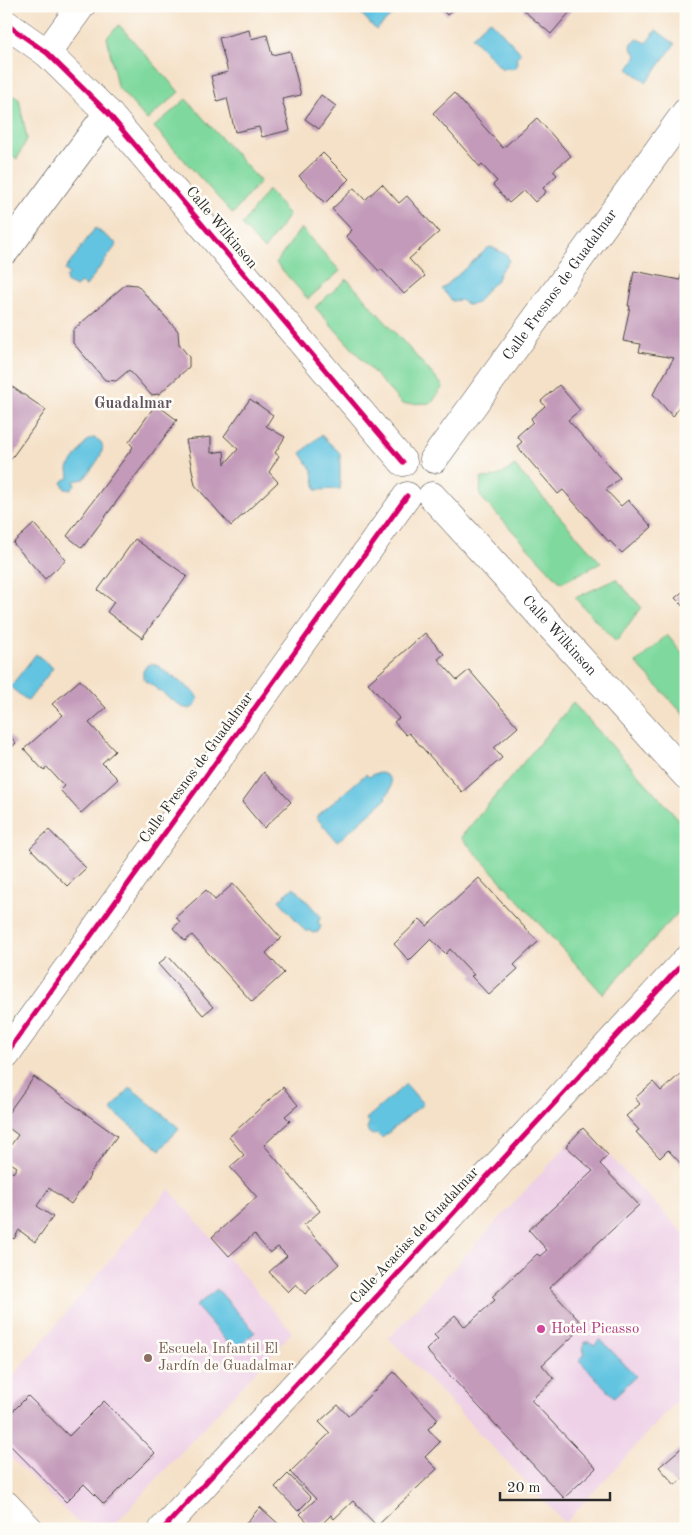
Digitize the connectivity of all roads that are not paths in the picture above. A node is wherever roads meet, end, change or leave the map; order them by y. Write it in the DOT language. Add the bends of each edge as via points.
graph roads {
  1 [pos="81,6"];
  2 [pos="6,24"];
  3 [pos="47,53"];
  4 [pos="686,112"];
  5 [pos="108,113"];
  6 [pos="6,250"];
  7 [pos="434,459"];
  8 [pos="402,462"];
  9 [pos="419,496"];
  10 [pos="686,775"];
  11 [pos="686,960"];
  12 [pos="6,1054"];
  13 [pos="6,1505"];
  14 [pos="29,1529"];
  15 [pos="163,1529"];
  1 -- 3 [label="street"];
  2 -- 3 [label="street, Calle Wilkinson"];
  3 -- 5 [label="street, Calle Wilkinson"];
  4 -- 7 [label="street, Calle Fresnos de Guadalmar"];
  5 -- 6 [label="street"];
  5 -- 8 [label="street, Calle Wilkinson"];
  7 -- 8 [label="street" via="418,454"];
  7 -- 9 [label="street" via="443,474 442,482 438,490"];
  8 -- 9 [label="street" via="397,480 400,489"];
  9 -- 10 [label="street, Calle Wilkinson"];
  9 -- 12 [label="street, Calle Fresnos de Guadalmar"];
  11 -- 15 [label="street, Calle Acacias de Guadalmar"];
  13 -- 14 [label="street"];
}
